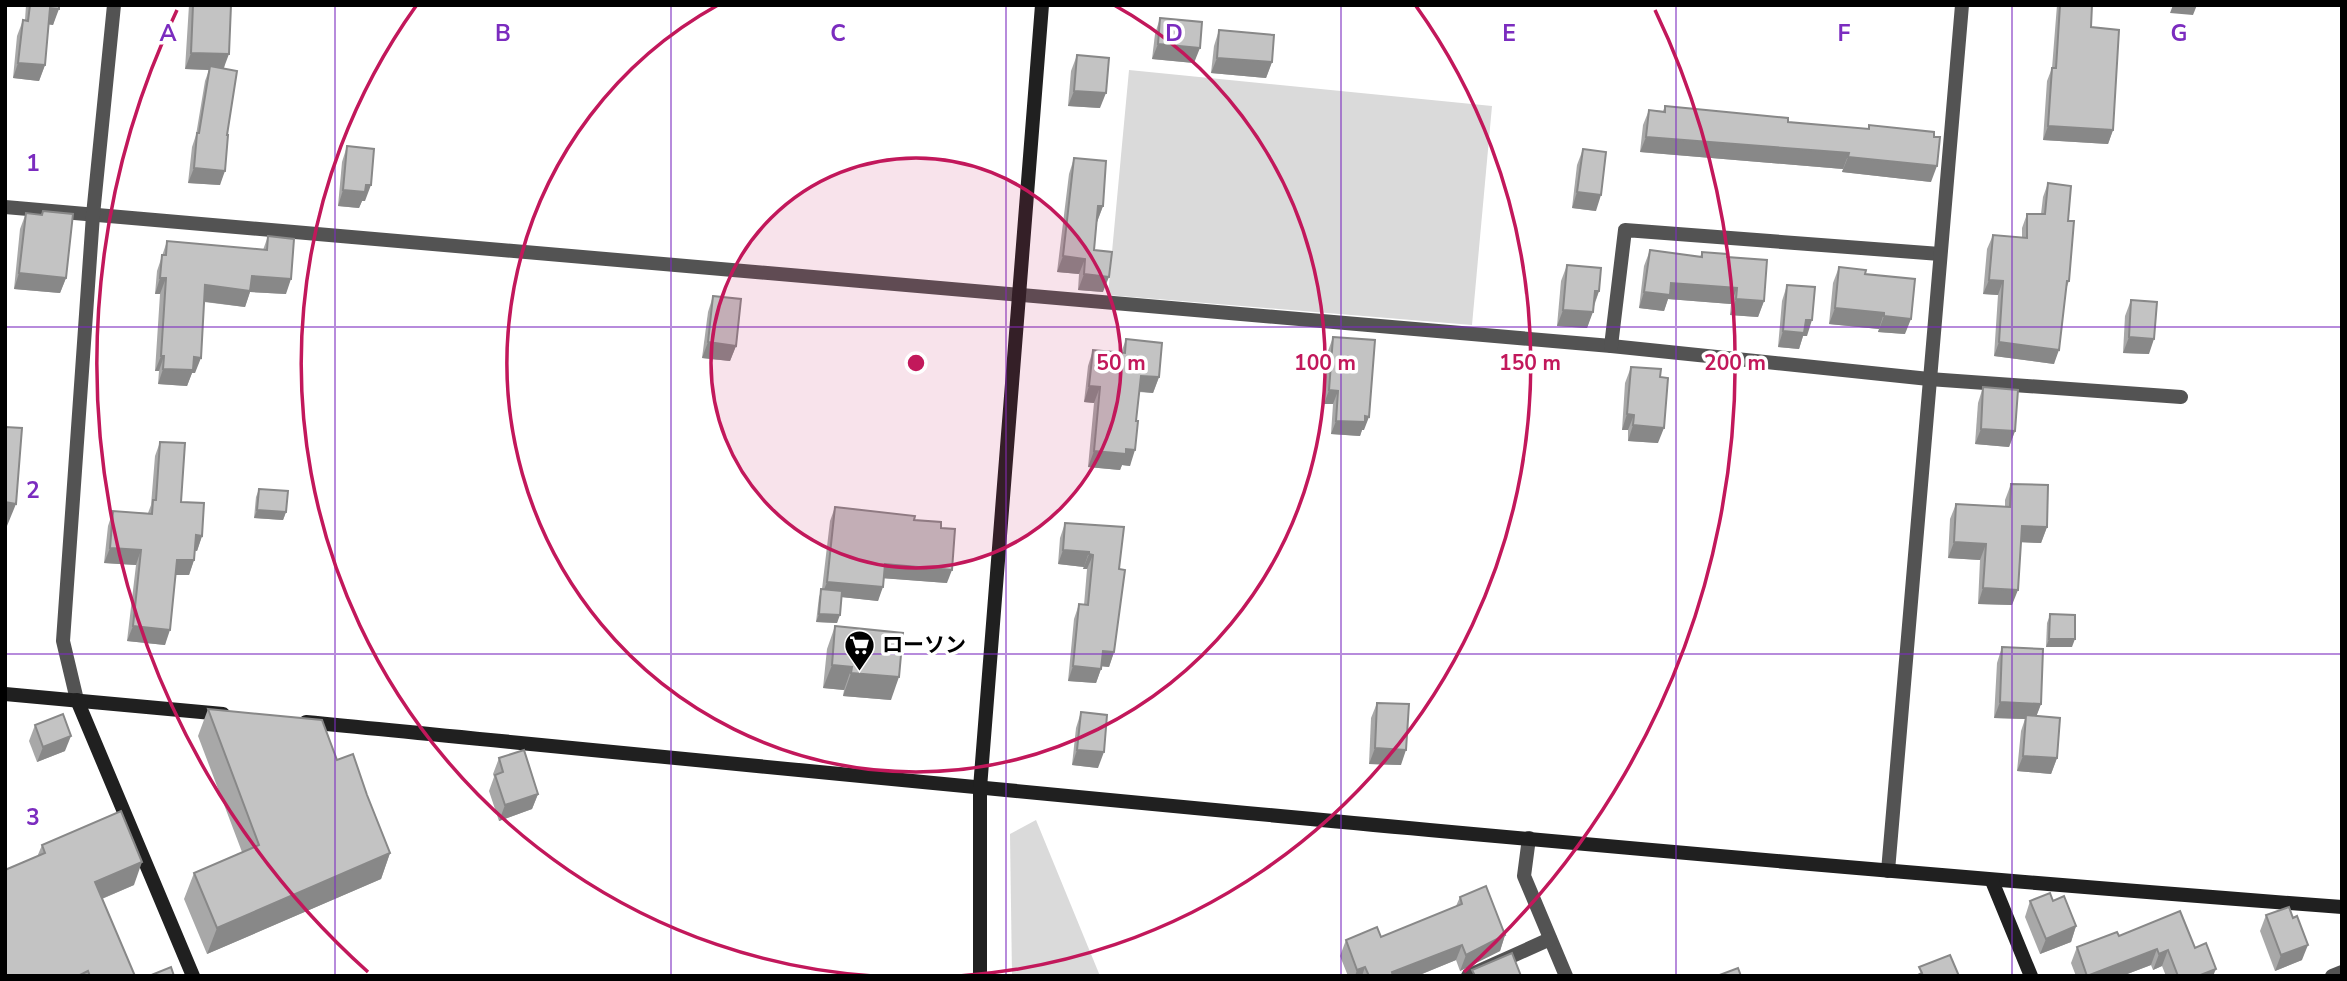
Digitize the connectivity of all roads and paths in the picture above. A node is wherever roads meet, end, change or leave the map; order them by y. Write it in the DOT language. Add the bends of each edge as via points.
graph roads {
  1 [pos="114,5"];
  2 [pos="1042,5"];
  3 [pos="1962,5"];
  4 [pos="5,207"];
  5 [pos="93,215"];
  6 [pos="1940,254"];
  7 [pos="1018,296"];
  8 [pos="1611,346"];
  9 [pos="1929,379"];
  10 [pos="2181,397"];
  11 [pos="5,694"];
  12 [pos="77,700"];
  13 [pos="231,715"];
  14 [pos="286,720"];
  15 [pos="980,788"];
  16 [pos="1529,838"];
  17 [pos="1888,871"];
  18 [pos="1992,881"];
  19 [pos="2342,907"];
  20 [pos="1550,939"];
  21 [pos="2342,972"];
  22 [pos="193,976"];
  23 [pos="980,976"];
  24 [pos="1468,976"];
  25 [pos="1566,976"];
  26 [pos="2031,976"];
  27 [pos="2332,976"];
  1 -- 5 [label="street"];
  2 -- 7 [label="street"];
  3 -- 6 [label="street"];
  4 -- 5 [label="street"];
  5 -- 7 [label="street"];
  5 -- 12 [label="street" via="63,641"];
  6 -- 8 [label="street" via="1625,230"];
  6 -- 9 [label="street"];
  7 -- 8 [label="street"];
  7 -- 15 [label="street"];
  8 -- 9 [label="street"];
  9 -- 10 [label="street"];
  9 -- 17 [label="street"];
  11 -- 12 [label="street"];
  12 -- 13 [label="street"];
  12 -- 22 [label="street"];
  14 -- 15 [label="street"];
  15 -- 16 [label="street"];
  15 -- 23 [label="street"];
  16 -- 17 [label="street"];
  16 -- 20 [label="street" via="1524,876"];
  17 -- 18 [label="street"];
  18 -- 19 [label="street"];
  18 -- 26 [label="street"];
  20 -- 24 [label="street"];
  20 -- 25 [label="street"];
  21 -- 27 [label="street"];
}
